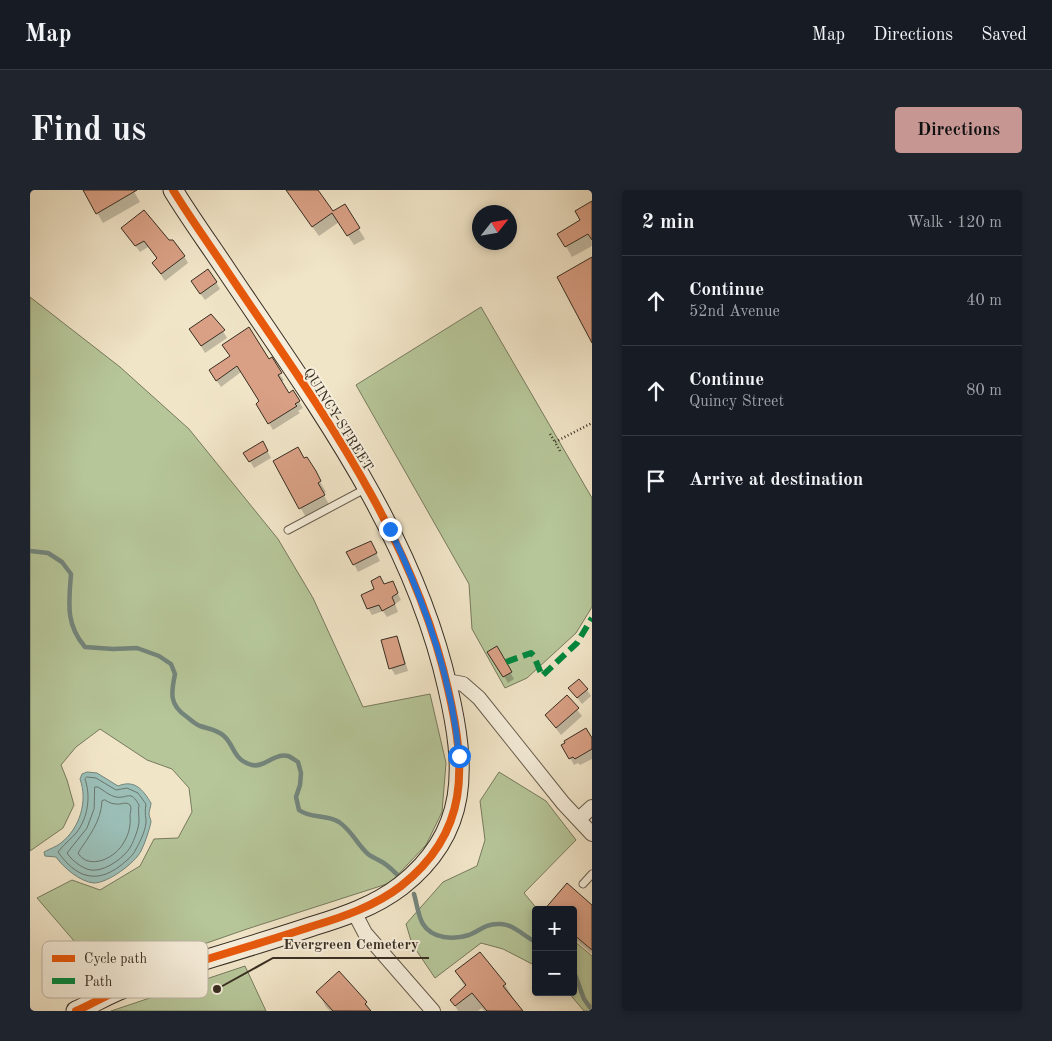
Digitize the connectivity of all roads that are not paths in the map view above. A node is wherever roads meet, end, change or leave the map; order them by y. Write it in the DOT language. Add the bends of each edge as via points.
graph roads {
  1 [pos="174,190"];
  2 [pos="368,488"];
  3 [pos="288,530"];
  4 [pos="447,681"];
  5 [pos="592,807"];
  6 [pos="579,819"];
  7 [pos="592,834"];
  8 [pos="592,874"];
  9 [pos="583,884"];
  10 [pos="354,912"];
  11 [pos="208,960"];
  12 [pos="102,998"];
  13 [pos="80,1009"];
  14 [pos="433,1011"];
  1 -- 2 [label="street, QUINCY STREET" via="312,397"];
  2 -- 3 [label="lane"];
  2 -- 4 [label="street, QUINCY STREET" via="410,572"];
  4 -- 6 [label="street" via="463,684 480,698"];
  4 -- 10 [label="street, QUINCY STREET" via="458,738 460,774 450,824 434,853 407,881"];
  5 -- 6 [label="street"];
  6 -- 7 [label="street"];
  8 -- 9 [label="lane"];
  10 -- 11 [label="street, QUINCY STREET"];
  10 -- 14 [label="street" via="365,933"];
  12 -- 13 [label="street, QUINCY STREET"];
}
